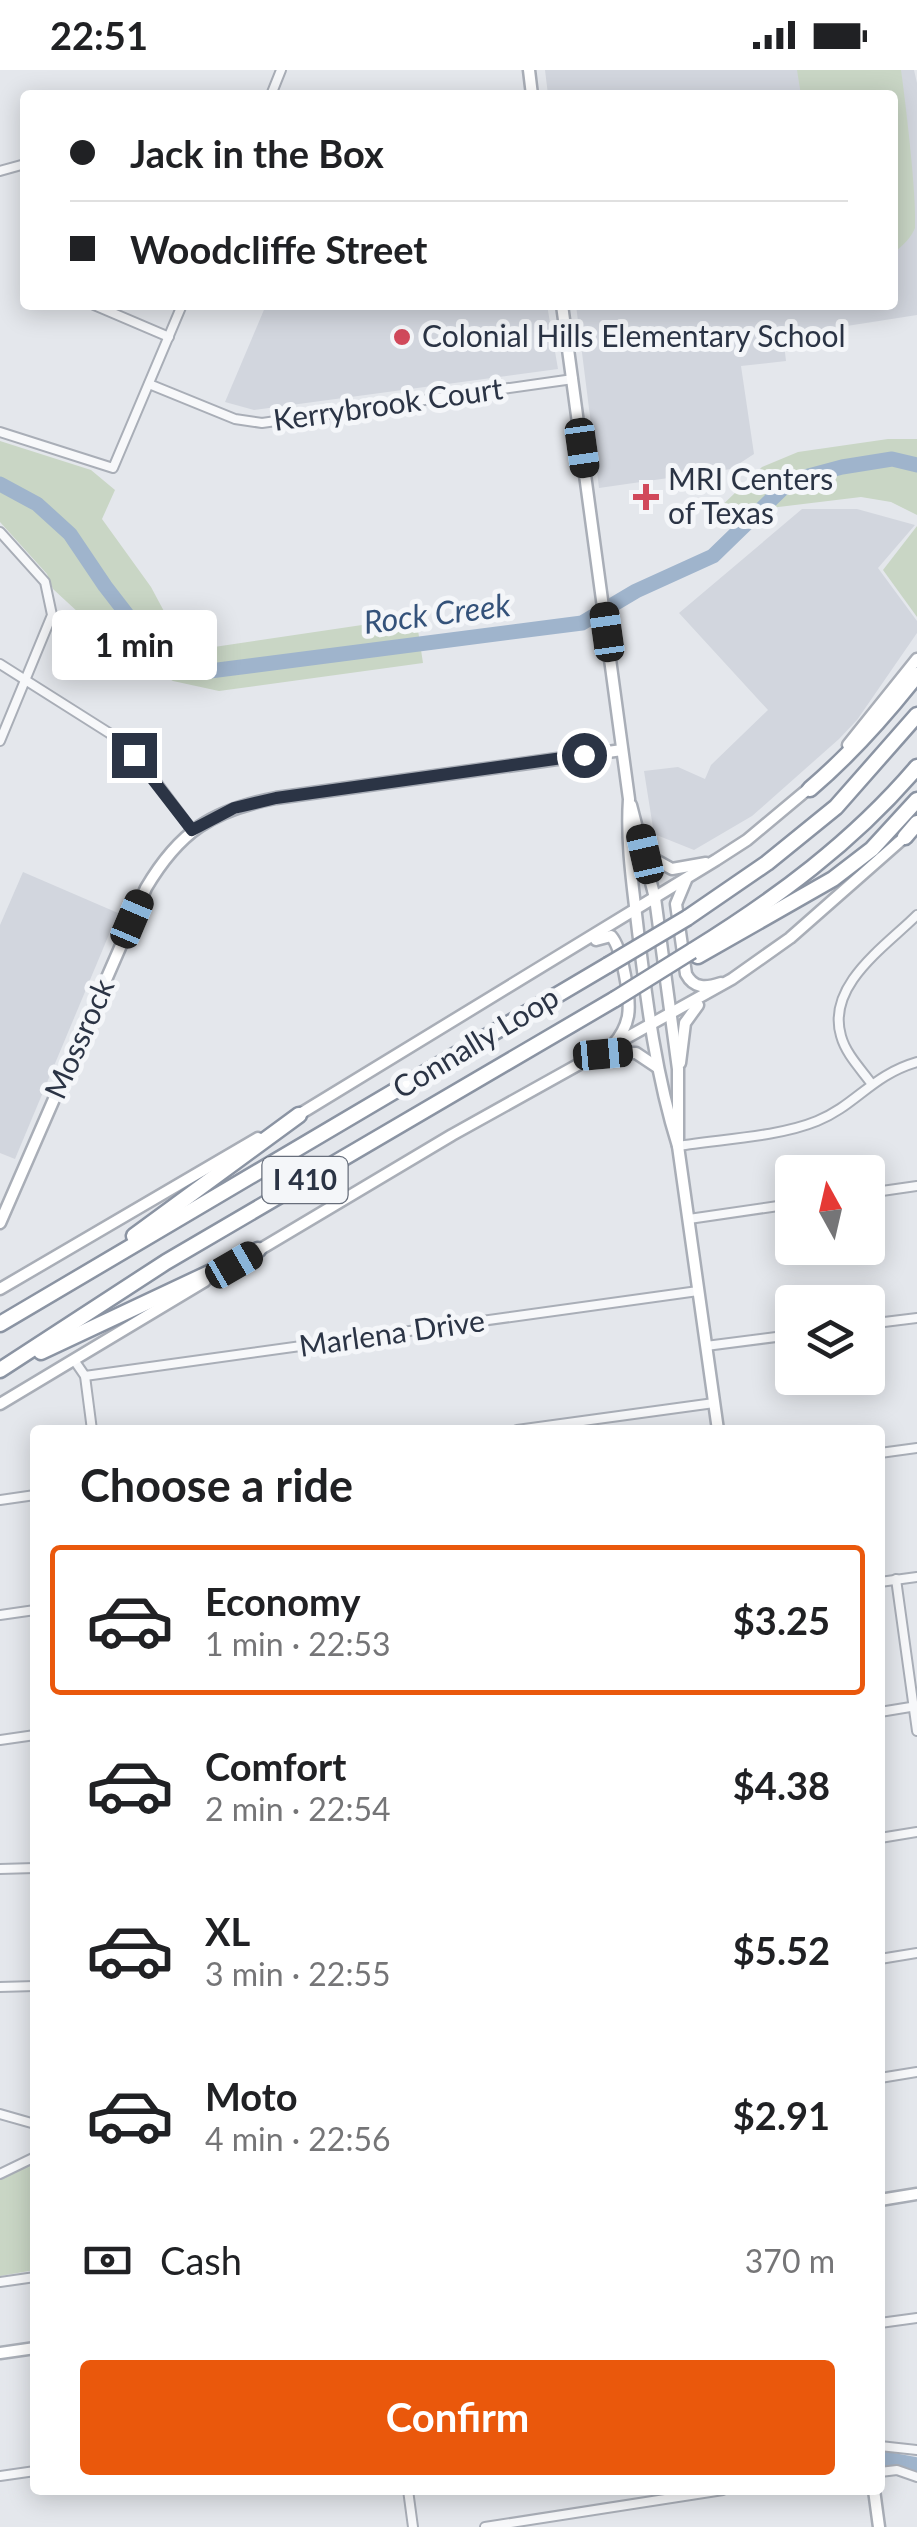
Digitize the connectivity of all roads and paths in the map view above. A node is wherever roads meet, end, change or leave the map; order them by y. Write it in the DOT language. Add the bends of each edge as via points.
graph roads {
  1 [pos="106,310"];
  2 [pos="180,310"];
  3 [pos="563,310"];
  4 [pos="169,337"];
  5 [pos="573,379"];
  6 [pos="149,384"];
  7 [pos="0,432"];
  8 [pos="0,532"];
  9 [pos="917,659"];
  10 [pos="0,664"];
  11 [pos="917,675"];
  12 [pos="26,680"];
  13 [pos="917,715"];
  14 [pos="0,741"];
  15 [pos="622,750"];
  16 [pos="917,766"];
  17 [pos="810,789"];
  18 [pos="629,800"];
  19 [pos="917,800"];
  20 [pos="917,824"];
  21 [pos="192,830"];
  22 [pos="905,838"];
  23 [pos="645,854"];
  24 [pos="716,860"];
  25 [pos="686,879"];
  26 [pos="655,898"];
  27 [pos="636,910"];
  28 [pos="917,915"];
  29 [pos="693,955"];
  30 [pos="560,956"];
  31 [pos="732,980"];
  32 [pos="704,997"];
  33 [pos="670,1016"];
  34 [pos="650,1028"];
  35 [pos="606,1052"];
  36 [pos="917,1062"];
  37 [pos="658,1068"];
  38 [pos="678,1069"];
  39 [pos="870,1083"];
  40 [pos="299,1115"];
  41 [pos="678,1146"];
  42 [pos="917,1186"];
  43 [pos="885,1191"];
  44 [pos="775,1206"];
  45 [pos="689,1218"];
  46 [pos="0,1223"];
  47 [pos="258,1250"];
  48 [pos="91,1270"];
  49 [pos="0,1271"];
  50 [pos="4,1286"];
  51 [pos="698,1291"];
  52 [pos="917,1318"];
  53 [pos="885,1322"];
  54 [pos="0,1324"];
  55 [pos="775,1336"];
  56 [pos="706,1346"];
  57 [pos="74,1360"];
  58 [pos="0,1371"];
  59 [pos="84,1376"];
  60 [pos="714,1403"];
  61 [pos="0,1404"];
  62 [pos="91,1425"];
  63 [pos="553,1425"];
  64 [pos="717,1425"];
  65 [pos="917,1448"];
  66 [pos="885,1452"];
  67 [pos="30,1497"];
  68 [pos="0,1500"];
  69 [pos="917,1576"];
  70 [pos="896,1580"];
  71 [pos="885,1581"];
  72 [pos="30,1611"];
  73 [pos="0,1615"];
  74 [pos="915,1706"];
  75 [pos="885,1711"];
  76 [pos="917,1731"];
  77 [pos="30,1736"];
  78 [pos="0,1740"];
  79 [pos="917,1832"];
  80 [pos="885,1837"];
  81 [pos="30,1868"];
  82 [pos="0,1869"];
  83 [pos="917,1953"];
  84 [pos="885,1958"];
  85 [pos="30,1986"];
  86 [pos="0,1988"];
  87 [pos="917,2072"];
  88 [pos="885,2077"];
  89 [pos="0,2114"];
  90 [pos="30,2123"];
  91 [pos="30,2159"];
  92 [pos="0,2174"];
  93 [pos="917,2194"];
  94 [pos="885,2199"];
  95 [pos="30,2278"];
  96 [pos="0,2282"];
  97 [pos="917,2318"];
  98 [pos="885,2322"];
  99 [pos="30,2349"];
  100 [pos="0,2353"];
  101 [pos="885,2447"];
  102 [pos="917,2450"];
  103 [pos="885,2471"];
  104 [pos="30,2472"];
  105 [pos="0,2476"];
  106 [pos="917,2477"];
  107 [pos="409,2495"];
  108 [pos="691,2495"];
  109 [pos="875,2495"];
  110 [pos="413,2527"];
  111 [pos="484,2527"];
  112 [pos="879,2527"];
  1 -- 4 [label="street"];
  2 -- 4 [label="street"];
  3 -- 5 [label="main road"];
  4 -- 6 [label="street"];
  5 -- 6 [label="street, Kerrybrook Court" via="262,423 235,420"];
  5 -- 15 [label="main road"];
  6 -- 7 [label="street" via="113,468"];
  8 -- 12 [label="street" via="45,582 52,603 50,626"];
  9 -- 17 [label="main road"];
  10 -- 12 [label="street"];
  11 -- 17 [label="highway" via="856,748"];
  12 -- 14 [label="street"];
  12 -- 21 [label="street" via="116,738"];
  13 -- 48 [label="highway, Connally Loop / I 410, bridge" via="836,808 687,918"];
  15 -- 18 [label="main road"];
  15 -- 21 [label="main road, Mossrock" via="276,798 234,808"];
  16 -- 29 [label="highway" via="838,848"];
  17 -- 24 [label="main road"];
  18 -- 23 [label="main road"];
  18 -- 27 [label="main road"];
  19 -- 29 [label="highway" via="832,880"];
  20 -- 22 [label="highway"];
  21 -- 46 [label="main road, Mossrock" via="146,888"];
  22 -- 31 [label="main road"];
  23 -- 24 [label="main road" via="672,869"];
  23 -- 26 [label="main road"];
  24 -- 25 [label="main road"];
  25 -- 26 [label="main road"];
  25 -- 31 [label="main road" via="676,904 689,981 702,988"];
  26 -- 27 [label="main road"];
  26 -- 33 [label="main road"];
  27 -- 30 [label="main road"];
  27 -- 34 [label="main road"];
  28 -- 39 [label="street" via="858,974 839,1009 845,1046"];
  29 -- 58 [label="highway, Connally Loop / I 410, bridge" via="166,1262"];
  30 -- 35 [label="main road" via="605,936 619,946 629,1010 621,1036"];
  30 -- 40 [label="main road"];
  31 -- 32 [label="main road"];
  32 -- 33 [label="main road"];
  32 -- 38 [label="main road" via="686,1023"];
  33 -- 34 [label="main road"];
  33 -- 38 [label="main road"];
  34 -- 35 [label="main road"];
  34 -- 37 [label="main road"];
  35 -- 37 [label="main road" via="636,1053"];
  35 -- 47 [label="main road"];
  36 -- 39 [label="street"];
  37 -- 41 [label="main road"];
  38 -- 41 [label="main road"];
  39 -- 41 [label="street" via="845,1106 806,1125"];
  40 -- 48 [label="highway"];
  40 -- 50 [label="main road"];
  41 -- 45 [label="main road"];
  42 -- 43 [label="street"];
  44 -- 45 [label="street"];
  45 -- 51 [label="main road"];
  47 -- 57 [label="main road"];
  47 -- 58 [label="highway"];
  48 -- 54 [label="highway, Connally Loop / I 410"];
  49 -- 50 [label="main road"];
  51 -- 56 [label="main road"];
  51 -- 59 [label="street, Marlena Drive"];
  52 -- 53 [label="street"];
  55 -- 56 [label="street"];
  56 -- 60 [label="main road"];
  57 -- 59 [label="street"];
  57 -- 61 [label="main road"];
  59 -- 62 [label="street"];
  60 -- 63 [label="street"];
  60 -- 64 [label="main road"];
  65 -- 66 [label="street"];
  67 -- 68 [label="street"];
  69 -- 70 [label="street"];
  70 -- 71 [label="street"];
  70 -- 74 [label="street"];
  72 -- 73 [label="street"];
  74 -- 75 [label="street"];
  74 -- 76 [label="street"];
  77 -- 78 [label="street"];
  79 -- 80 [label="street"];
  81 -- 82 [label="street"];
  83 -- 84 [label="street"];
  85 -- 86 [label="street"];
  87 -- 88 [label="street"];
  89 -- 90 [label="street"];
  91 -- 92 [label="street"];
  93 -- 94 [label="main road"];
  95 -- 96 [label="street"];
  97 -- 98 [label="street"];
  99 -- 100 [label="main road"];
  101 -- 102 [label="street"];
  103 -- 106 [label="street"];
  104 -- 105 [label="street"];
  107 -- 110 [label="street"];
  108 -- 111 [label="street"];
  109 -- 112 [label="main road"];
}
